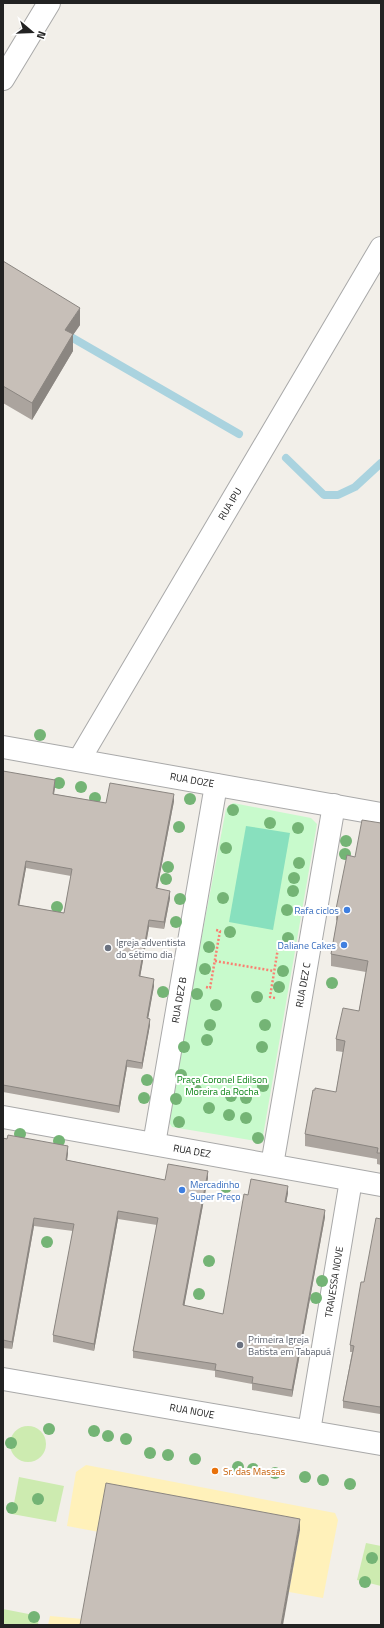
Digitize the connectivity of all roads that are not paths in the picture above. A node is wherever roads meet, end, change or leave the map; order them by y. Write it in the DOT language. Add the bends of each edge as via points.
graph roads {
  1 [pos="49,3"];
  2 [pos="3,80"];
  3 [pos="381,248"];
  4 [pos="3,747"];
  5 [pos="79,760"];
  6 [pos="216,785"];
  7 [pos="334,805"];
  8 [pos="381,814"];
  9 [pos="3,1116"];
  10 [pos="154,1144"];
  11 [pos="272,1165"];
  12 [pos="351,1180"];
  13 [pos="381,1185"];
  14 [pos="3,1379"];
  15 [pos="309,1432"];
  16 [pos="381,1444"];
  1 -- 2 [label="street"];
  3 -- 5 [label="street, RUA IPU"];
  4 -- 5 [label="street, RUA DOZE"];
  5 -- 6 [label="street, RUA DOZE"];
  6 -- 7 [label="street, RUA DOZE"];
  6 -- 10 [label="street, RUA DEZ B"];
  7 -- 8 [label="street, RUA DOZE"];
  7 -- 11 [label="street, RUA DEZ C"];
  9 -- 10 [label="street, RUA DEZ"];
  10 -- 11 [label="street, RUA DEZ"];
  11 -- 12 [label="street, RUA DEZ"];
  12 -- 13 [label="street, RUA DEZ"];
  12 -- 15 [label="street, TRAVESSA NOVE"];
  14 -- 15 [label="street, RUA NOVE"];
  15 -- 16 [label="street, RUA NOVE"];
}
